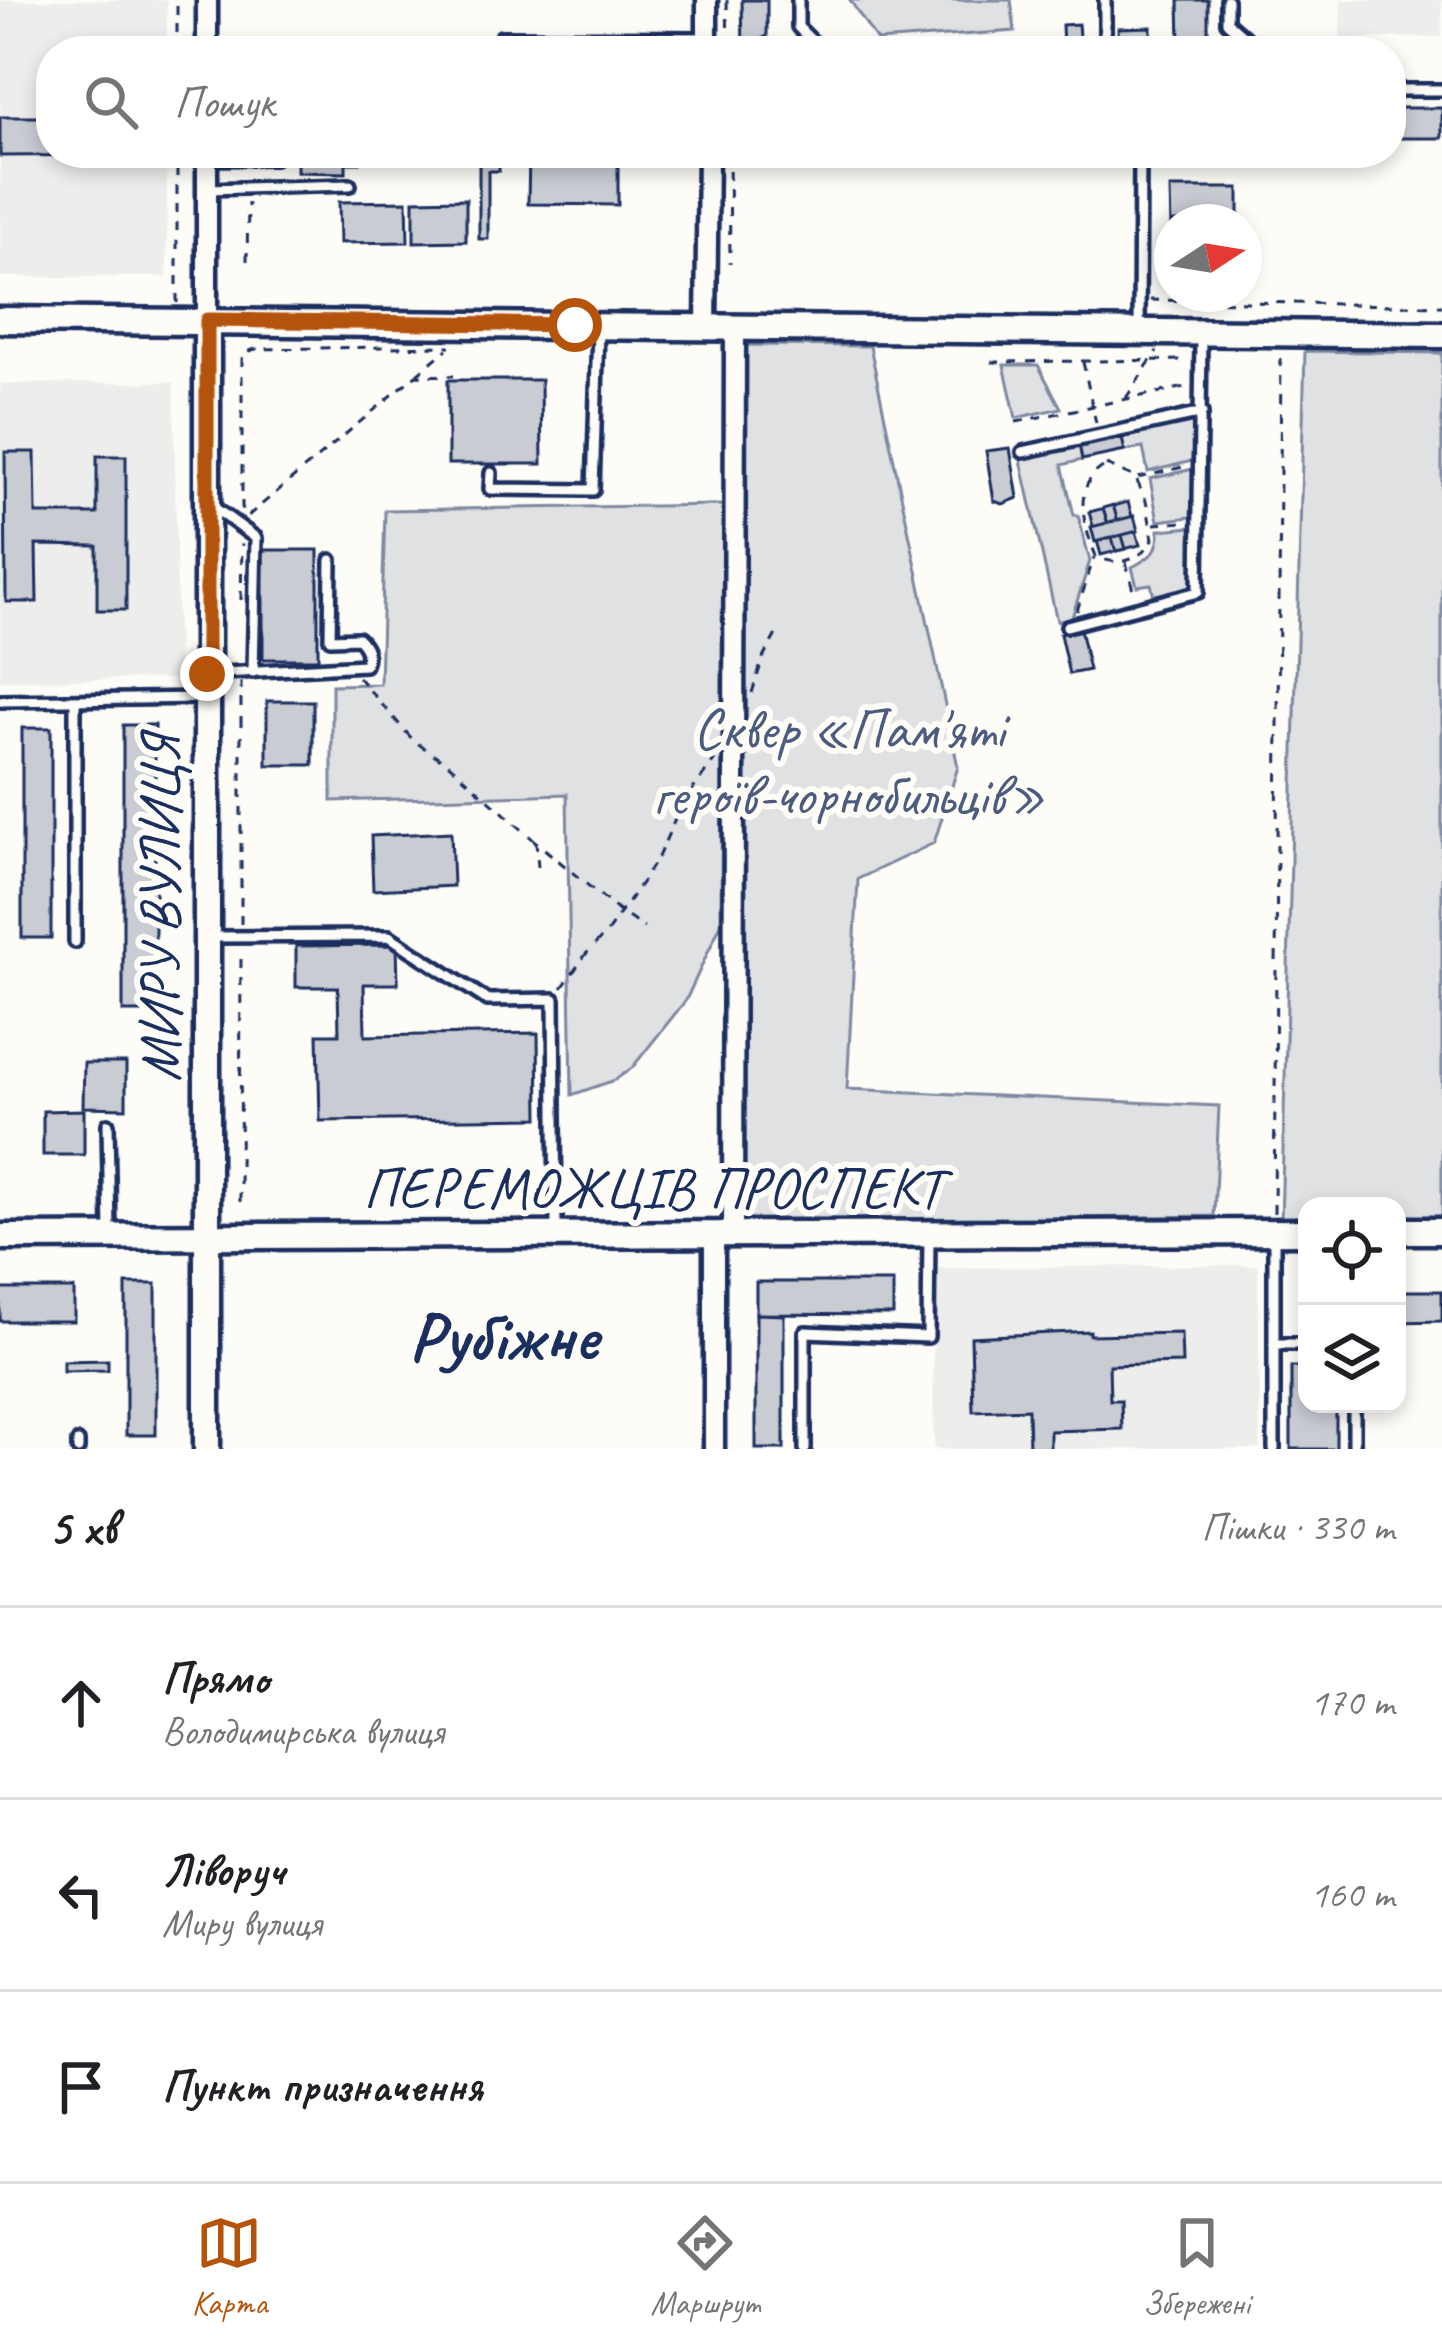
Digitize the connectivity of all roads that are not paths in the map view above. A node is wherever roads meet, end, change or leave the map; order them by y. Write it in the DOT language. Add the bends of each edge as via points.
graph roads {
  1 [pos="207,0"];
  2 [pos="706,0"];
  3 [pos="798,0"];
  4 [pos="1105,0"];
  5 [pos="1227,0"];
  6 [pos="207,36"];
  7 [pos="707,36"];
  8 [pos="807,36"];
  9 [pos="1106,36"];
  10 [pos="1243,36"];
  11 [pos="1406,90"];
  12 [pos="1442,90"];
  13 [pos="207,168"];
  14 [pos="708,168"];
  15 [pos="1140,168"];
  16 [pos="350,185"];
  17 [pos="207,189"];
  18 [pos="0,320"];
  19 [pos="207,320"];
  20 [pos="598,325"];
  21 [pos="706,327"];
  22 [pos="736,327"];
  23 [pos="1139,332"];
  24 [pos="1201,332"];
  25 [pos="1442,335"];
  26 [pos="1202,413"];
  27 [pos="1023,452"];
  28 [pos="490,473"];
  29 [pos="207,502"];
  30 [pos="331,560"];
  31 [pos="1070,625"];
  32 [pos="247,673"];
  33 [pos="207,686"];
  34 [pos="75,700"];
  35 [pos="0,701"];
  36 [pos="207,937"];
  37 [pos="75,942"];
  38 [pos="108,1124"];
  39 [pos="1406,1231"];
  40 [pos="1442,1231"];
  41 [pos="1274,1232"];
  42 [pos="1298,1232"];
  43 [pos="723,1234"];
  44 [pos="929,1234"];
  45 [pos="556,1235"];
  46 [pos="0,1237"];
  47 [pos="110,1237"];
  48 [pos="207,1237"];
  49 [pos="1274,1345"];
  50 [pos="1298,1345"];
  51 [pos="1354,1413"];
  52 [pos="207,1449"];
  53 [pos="714,1449"];
  54 [pos="806,1449"];
  55 [pos="1274,1449"];
  56 [pos="1354,1449"];
  1 -- 6 [label="street"];
  2 -- 7 [label="street"];
  3 -- 8 [label="lane" via="798,27"];
  4 -- 9 [label="lane"];
  5 -- 10 [label="lane" via="1227,22"];
  11 -- 12 [label="lane"];
  13 -- 17 [label="street, МИРУ ВУЛИЦЯ"];
  14 -- 21 [label="street"];
  15 -- 23 [label="lane"];
  16 -- 17 [label="lane"];
  17 -- 19 [label="street, МИРУ ВУЛИЦЯ"];
  18 -- 19 [label="street"];
  19 -- 20 [label="street"];
  19 -- 29 [label="street, МИРУ ВУЛИЦЯ"];
  20 -- 21 [label="street"];
  20 -- 28 [label="lane" via="593,490 490,489"];
  21 -- 22 [label="street"];
  22 -- 23 [label="street"];
  22 -- 43 [label="street"];
  23 -- 24 [label="street"];
  24 -- 25 [label="street"];
  24 -- 26 [label="lane"];
  26 -- 27 [label="lane"];
  26 -- 31 [label="lane" via="1198,592"];
  29 -- 32 [label="lane" via="256,538"];
  29 -- 33 [label="street, МИРУ ВУЛИЦЯ"];
  30 -- 32 [label="lane" via="330,639 358,638 365,665"];
  32 -- 33 [label="lane"];
  33 -- 34 [label="lane"];
  33 -- 36 [label="street, МИРУ ВУЛИЦЯ"];
  34 -- 35 [label="lane"];
  34 -- 37 [label="lane"];
  36 -- 45 [label="lane" via="389,936 488,1000 554,999"];
  36 -- 48 [label="street, МИРУ ВУЛИЦЯ"];
  38 -- 47 [label="lane"];
  39 -- 40 [label="street"];
  41 -- 42 [label="street, ПЕРЕМОЖЦІВ ПРОСПЕКТ"];
  41 -- 44 [label="street, ПЕРЕМОЖЦІВ ПРОСПЕКТ"];
  41 -- 49 [label="lane"];
  43 -- 44 [label="street, ПЕРЕМОЖЦІВ ПРОСПЕКТ"];
  43 -- 45 [label="street, ПЕРЕМОЖЦІВ ПРОСПЕКТ"];
  43 -- 53 [label="street"];
  44 -- 54 [label="lane" via="928,1337 805,1332"];
  45 -- 48 [label="street, ПЕРЕМОЖЦІВ ПРОСПЕКТ"];
  46 -- 47 [label="street, ПЕРЕМОЖЦІВ ПРОСПЕКТ"];
  47 -- 48 [label="street, ПЕРЕМОЖЦІВ ПРОСПЕКТ"];
  48 -- 52 [label="street, МИРУ ВУЛИЦЯ"];
  49 -- 50 [label="lane"];
  49 -- 55 [label="lane"];
  51 -- 56 [label="lane"];
}
